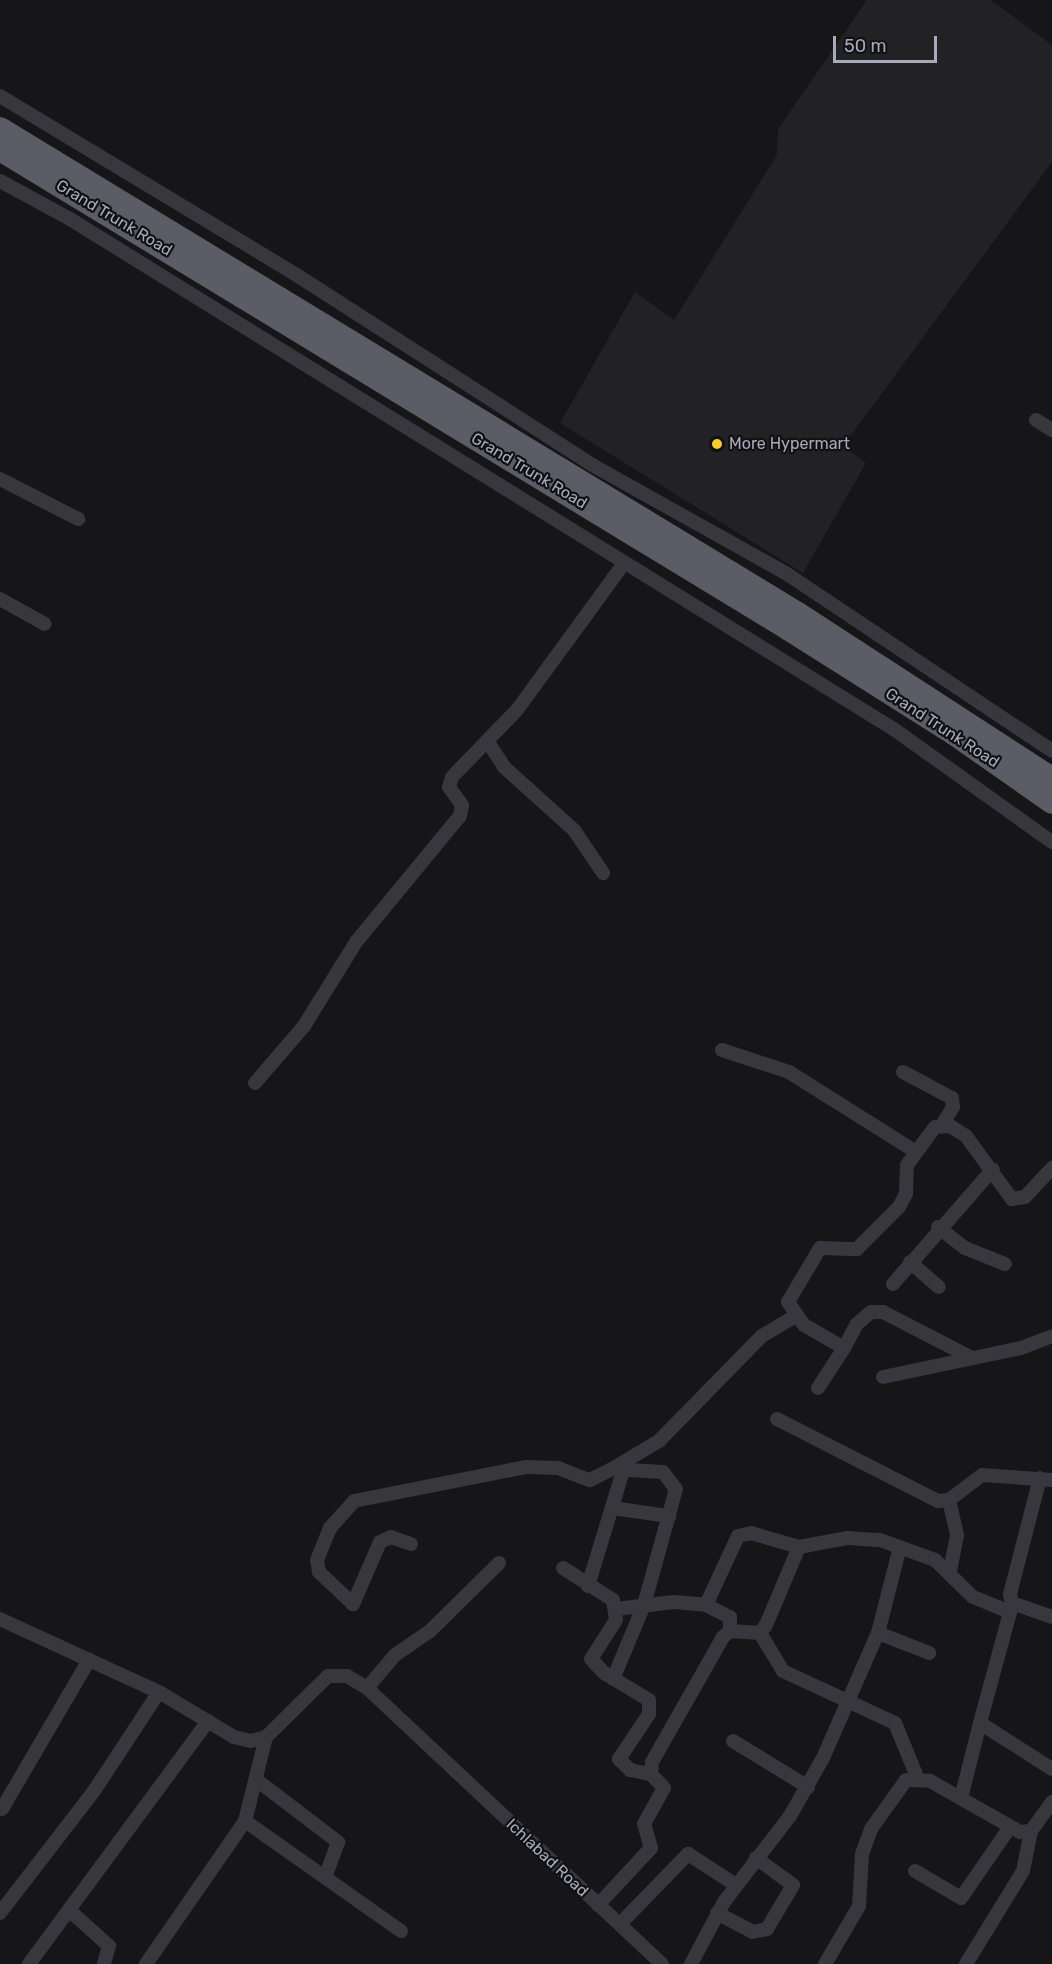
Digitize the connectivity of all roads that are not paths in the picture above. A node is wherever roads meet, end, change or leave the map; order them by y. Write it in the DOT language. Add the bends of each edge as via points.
graph roads {
  1 [pos="0,96"];
  2 [pos="0,128"];
  3 [pos="0,150"];
  4 [pos="0,181"];
  5 [pos="1036,420"];
  6 [pos="1052,430"];
  7 [pos="0,479"];
  8 [pos="78,519"];
  9 [pos="624,563"];
  10 [pos="0,600"];
  11 [pos="45,624"];
  12 [pos="488,742"];
  13 [pos="1052,751"];
  14 [pos="1052,778"];
  15 [pos="1052,803"];
  16 [pos="1052,842"];
  17 [pos="603,873"];
  18 [pos="722,1050"];
  19 [pos="903,1072"];
  20 [pos="255,1083"];
  21 [pos="942,1125"];
  22 [pos="916,1152"];
  23 [pos="1052,1168"];
  24 [pos="993,1169"];
  25 [pos="938,1227"];
  26 [pos="910,1263"];
  27 [pos="1005,1264"];
  28 [pos="893,1284"];
  29 [pos="939,1287"];
  30 [pos="794,1317"];
  31 [pos="1052,1336"];
  32 [pos="844,1348"];
  33 [pos="972,1358"];
  34 [pos="883,1377"];
  35 [pos="818,1388"];
  36 [pos="777,1419"];
  37 [pos="617,1470"];
  38 [pos="1046,1479"];
  39 [pos="949,1500"];
  40 [pos="612,1508"];
  41 [pos="669,1516"];
  42 [pos="411,1544"];
  43 [pos="799,1547"];
  44 [pos="900,1547"];
  45 [pos="498,1563"];
  46 [pos="564,1568"];
  47 [pos="950,1571"];
  48 [pos="588,1586"];
  49 [pos="644,1605"];
  50 [pos="706,1605"];
  51 [pos="1011,1607"];
  52 [pos="616,1609"];
  53 [pos="1052,1617"];
  54 [pos="0,1619"];
  55 [pos="730,1631"];
  56 [pos="760,1633"];
  57 [pos="878,1633"];
  58 [pos="929,1653"];
  59 [pos="89,1660"];
  60 [pos="613,1679"];
  61 [pos="367,1688"];
  62 [pos="159,1692"];
  63 [pos="849,1701"];
  64 [pos="208,1721"];
  65 [pos="980,1723"];
  66 [pos="266,1737"];
  67 [pos="733,1741"];
  68 [pos="1052,1769"];
  69 [pos="651,1774"];
  70 [pos="917,1777"];
  71 [pos="258,1780"];
  72 [pos="808,1787"];
  73 [pos="961,1798"];
  74 [pos="1052,1802"];
  75 [pos="2,1809"];
  76 [pos="244,1821"];
  77 [pos="1010,1827"];
  78 [pos="1031,1831"];
  79 [pos="756,1858"];
  80 [pos="915,1871"];
  81 [pos="325,1877"];
  82 [pos="736,1886"];
  83 [pos="598,1905"];
  84 [pos="69,1910"];
  85 [pos="0,1913"];
  86 [pos="717,1913"];
  87 [pos="620,1924"];
  88 [pos="401,1930"];
  89 [pos="29,1964"];
  90 [pos="104,1964"];
  91 [pos="146,1964"];
  92 [pos="662,1964"];
  93 [pos="691,1964"];
  94 [pos="825,1964"];
  95 [pos="966,1964"];
  1 -- 13 [label="street" via="304,279 594,466 787,574"];
  2 -- 14 [label="highway, Grand Trunk Road" via="798,613"];
  3 -- 15 [label="highway, Grand Trunk Road" via="799,636"];
  4 -- 9 [label="street"];
  5 -- 6 [label="street"];
  7 -- 8 [label="street"];
  9 -- 12 [label="street"];
  9 -- 16 [label="street" via="894,730"];
  10 -- 11 [label="street"];
  12 -- 17 [label="street" via="504,767 574,830"];
  12 -- 20 [label="street" via="449,782 462,805 460,816 356,942 304,1026"];
  18 -- 22 [label="street" via="789,1071"];
  19 -- 21 [label="street" via="952,1098 953,1107"];
  21 -- 22 [label="street"];
  21 -- 24 [label="street" via="966,1136"];
  22 -- 30 [label="street" via="904,1173 903,1202 857,1249 842,1253 828,1247 813,1254 788,1302"];
  23 -- 24 [label="street" via="1019,1200 1007,1196"];
  24 -- 25 [label="street"];
  25 -- 26 [label="street"];
  25 -- 27 [label="street" via="965,1248"];
  26 -- 28 [label="street"];
  26 -- 29 [label="street"];
  30 -- 32 [label="street"];
  30 -- 37 [label="street" via="762,1336 659,1441"];
  31 -- 33 [label="street"];
  32 -- 33 [label="street" via="857,1324 871,1312 883,1312"];
  32 -- 35 [label="street"];
  33 -- 34 [label="street"];
  36 -- 39 [label="street" via="905,1488"];
  37 -- 40 [label="street"];
  37 -- 41 [label="street" via="663,1472 674,1480"];
  37 -- 42 [label="street" via="590,1480 558,1468 526,1467 354,1501 330,1528 317,1560 319,1572 353,1604 380,1542 391,1537"];
  38 -- 39 [label="street" via="982,1475"];
  38 -- 51 [label="street"];
  39 -- 47 [label="street" via="957,1535"];
  40 -- 41 [label="street"];
  40 -- 48 [label="street"];
  41 -- 49 [label="street"];
  43 -- 44 [label="street" via="848,1538"];
  43 -- 50 [label="street" via="751,1533 738,1536"];
  43 -- 56 [label="street"];
  44 -- 47 [label="street"];
  44 -- 57 [label="street"];
  45 -- 61 [label="street" via="430,1631 395,1655"];
  46 -- 48 [label="street"];
  47 -- 51 [label="street" via="973,1597"];
  48 -- 52 [label="street" via="613,1600"];
  49 -- 50 [label="street"];
  49 -- 52 [label="street"];
  49 -- 60 [label="street"];
  50 -- 55 [label="street" via="729,1617"];
  51 -- 53 [label="street"];
  51 -- 65 [label="street"];
  52 -- 60 [label="street" via="613,1627 591,1659"];
  54 -- 59 [label="street"];
  55 -- 56 [label="street"];
  55 -- 69 [label="street" via="652,1762"];
  56 -- 63 [label="street" via="783,1671"];
  57 -- 58 [label="street"];
  57 -- 63 [label="street"];
  59 -- 62 [label="street"];
  59 -- 75 [label="street"];
  60 -- 69 [label="street" via="648,1700 648,1714 619,1759 630,1770"];
  61 -- 66 [label="street" via="347,1676 328,1676"];
  61 -- 83 [label="street, Ichlabad Road"];
  62 -- 64 [label="street"];
  62 -- 85 [label="street" via="93,1791"];
  63 -- 70 [label="street" via="895,1723"];
  63 -- 72 [label="street"];
  64 -- 66 [label="street" via="234,1737"];
  64 -- 84 [label="street"];
  65 -- 68 [label="street"];
  65 -- 73 [label="street"];
  66 -- 71 [label="street"];
  67 -- 72 [label="street"];
  69 -- 83 [label="street" via="664,1788 644,1824 651,1848"];
  70 -- 73 [label="street"];
  70 -- 94 [label="street" via="897,1790 871,1829 862,1854 859,1906"];
  71 -- 76 [label="street"];
  71 -- 81 [label="street" via="338,1842"];
  72 -- 79 [label="street"];
  73 -- 77 [label="street"];
  74 -- 78 [label="street"];
  76 -- 81 [label="street"];
  76 -- 91 [label="street"];
  77 -- 78 [label="street"];
  77 -- 80 [label="street" via="961,1898"];
  78 -- 95 [label="street" via="1023,1871"];
  79 -- 82 [label="street"];
  79 -- 86 [label="street" via="793,1885 767,1929 752,1932"];
  81 -- 88 [label="street"];
  82 -- 86 [label="street"];
  82 -- 87 [label="street" via="688,1854"];
  83 -- 87 [label="street, Ichlabad Road"];
  84 -- 89 [label="street"];
  84 -- 90 [label="street" via="109,1946"];
  86 -- 93 [label="street"];
  87 -- 92 [label="street, Ichlabad Road"];
}
